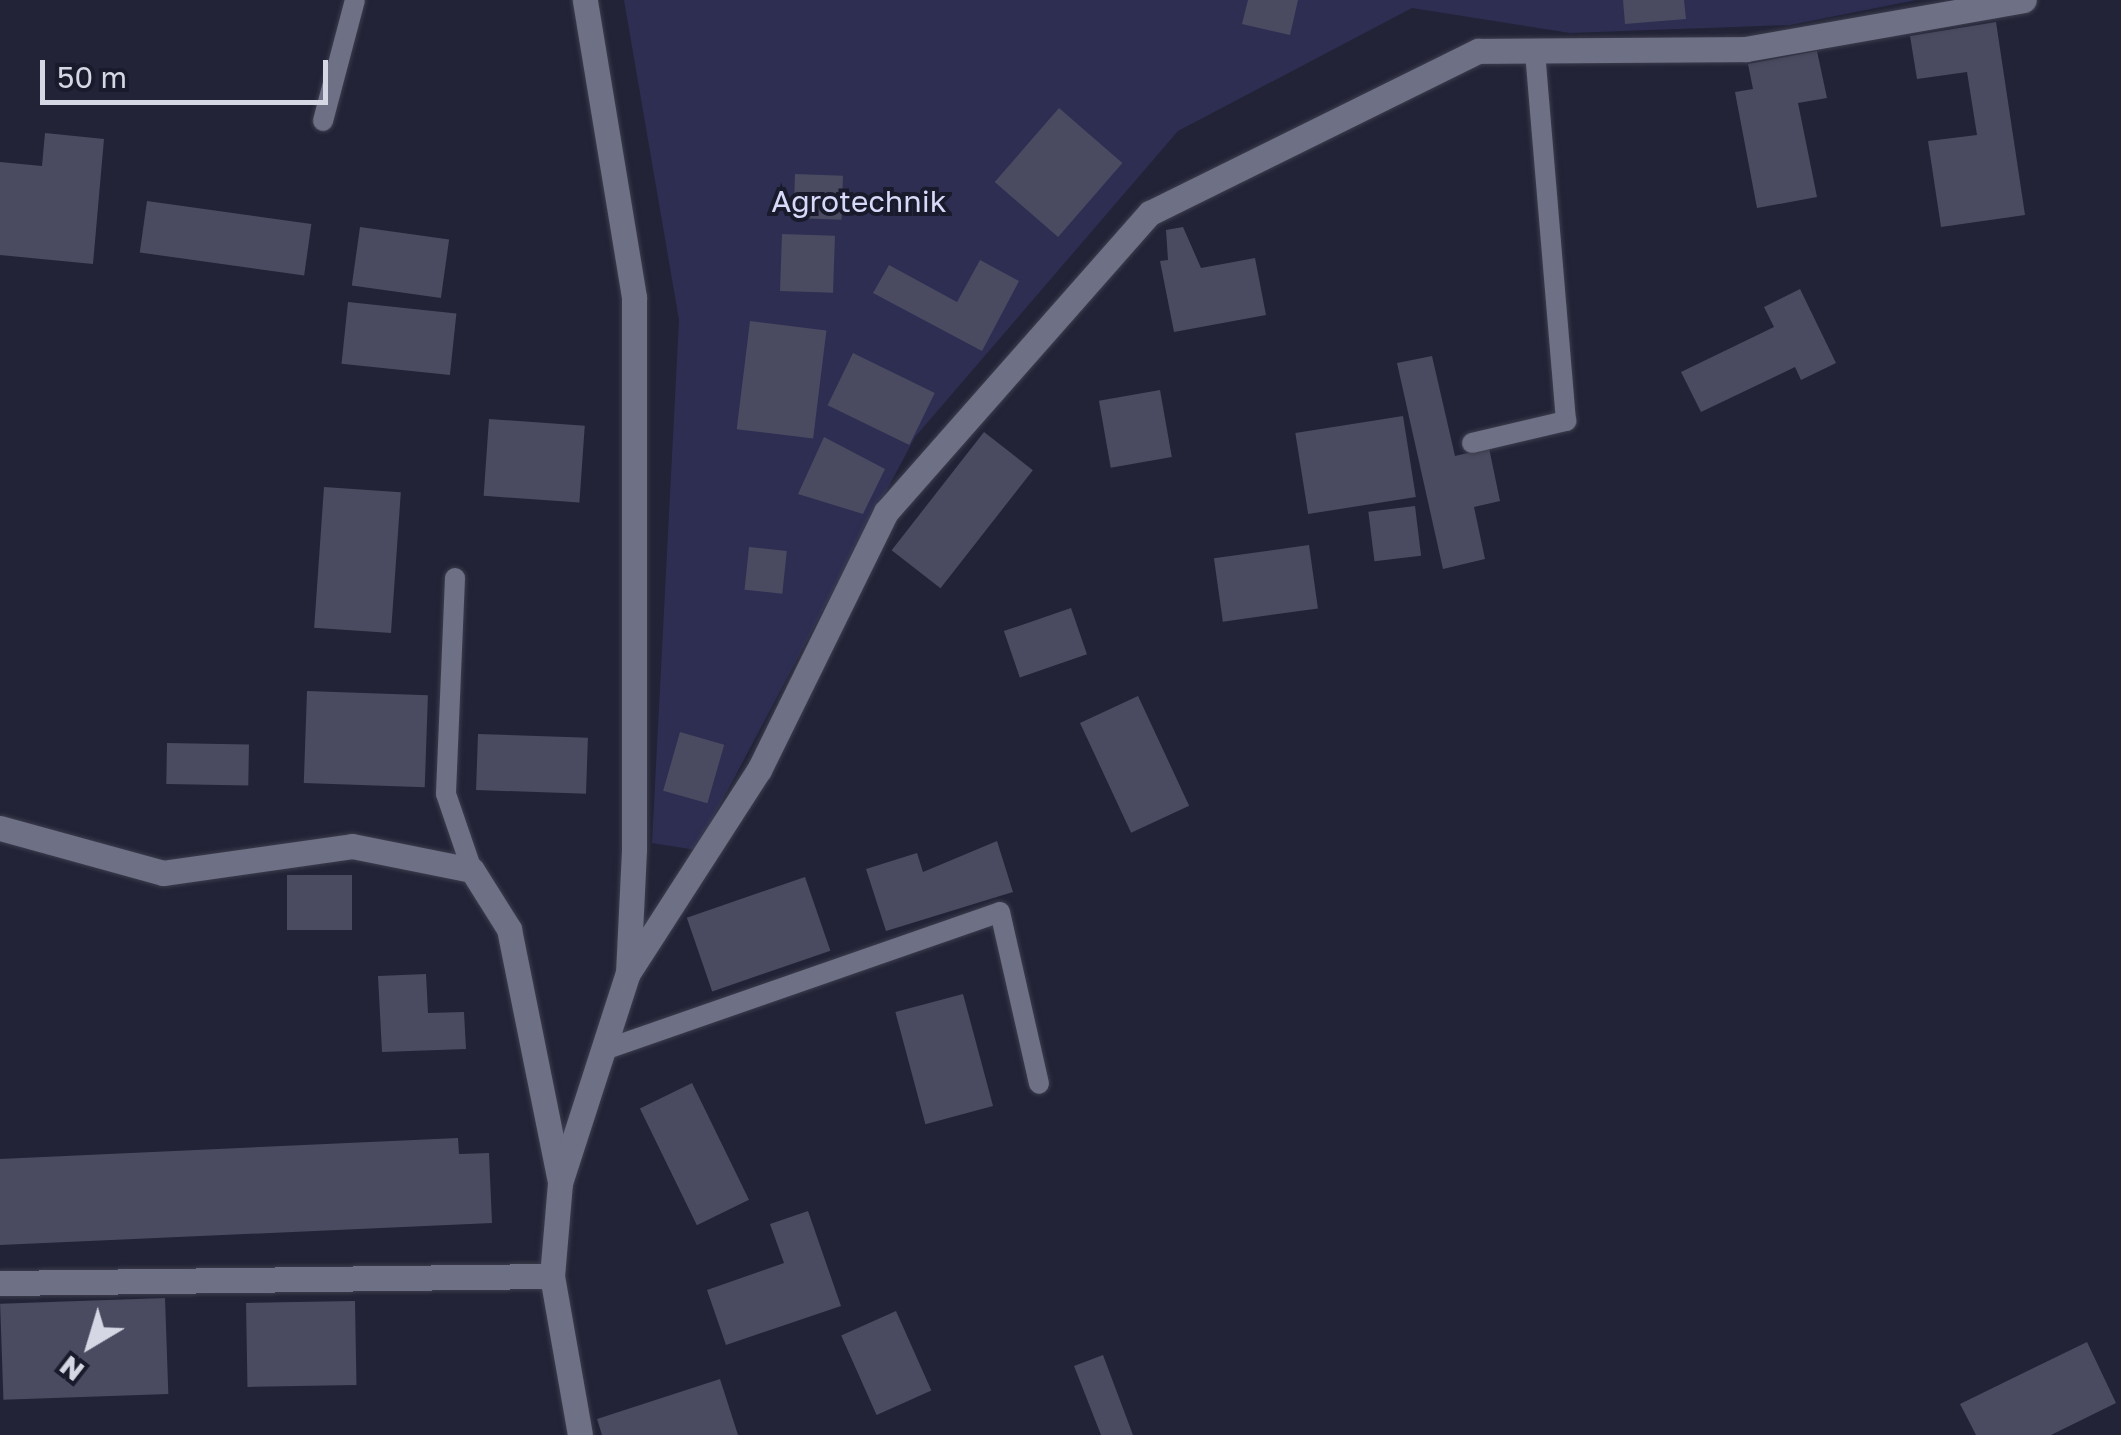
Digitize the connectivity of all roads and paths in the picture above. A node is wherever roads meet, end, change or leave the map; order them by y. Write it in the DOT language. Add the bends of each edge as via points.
graph roads {
  1 [pos="354,0"];
  2 [pos="585,0"];
  3 [pos="2024,0"];
  4 [pos="1536,50"];
  5 [pos="324,122"];
  6 [pos="1472,442"];
  7 [pos="455,578"];
  8 [pos="0,828"];
  9 [pos="472,870"];
  10 [pos="628,973"];
  11 [pos="604,1050"];
  12 [pos="1038,1084"];
  13 [pos="560,1183"];
  14 [pos="552,1276"];
  15 [pos="0,1283"];
  16 [pos="580,1435"];
  1 -- 5 [label="lane"];
  2 -- 10 [label="street" via="634,298"];
  3 -- 4 [label="street" via="1746,49"];
  4 -- 6 [label="lane" via="1566,422"];
  4 -- 10 [label="street" via="1478,51 1150,213 886,512 760,770"];
  7 -- 9 [label="lane" via="446,794"];
  8 -- 9 [label="street" via="164,873 352,846"];
  9 -- 13 [label="street" via="509,929"];
  10 -- 11 [label="street"];
  11 -- 12 [label="lane" via="1000,912"];
  11 -- 13 [label="street"];
  13 -- 14 [label="street"];
  14 -- 15 [label="street"];
  14 -- 16 [label="street"];
}
